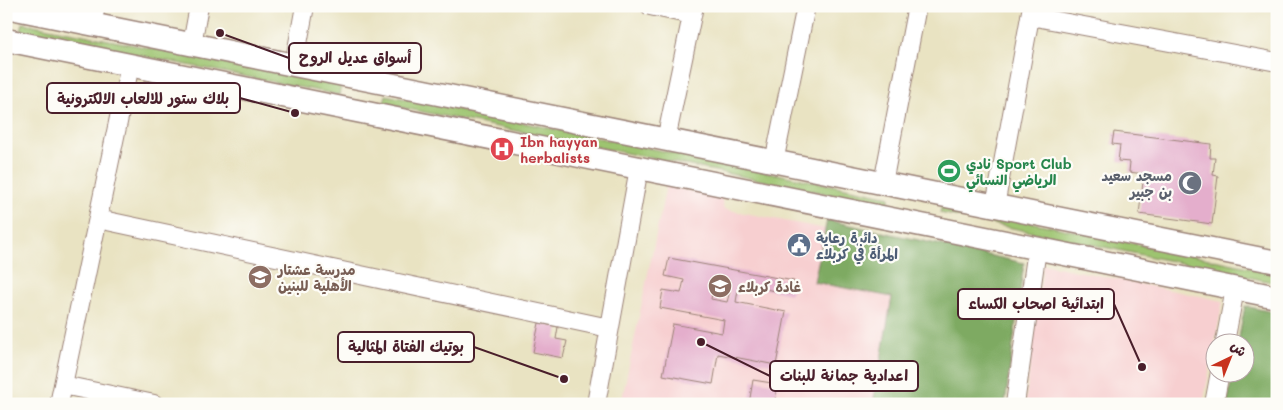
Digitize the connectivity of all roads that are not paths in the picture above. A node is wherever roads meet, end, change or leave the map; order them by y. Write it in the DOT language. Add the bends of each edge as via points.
graph roads {
  1 [pos="199,6"];
  2 [pos="305,6"];
  3 [pos="650,6"];
  4 [pos="806,6"];
  5 [pos="917,6"];
  6 [pos="6,7"];
  7 [pos="693,10"];
  8 [pos="28,11"];
  9 [pos="1031,11"];
  10 [pos="94,15"];
  11 [pos="12,41"];
  12 [pos="192,44"];
  13 [pos="1277,62"];
  14 [pos="130,65"];
  15 [pos="294,65"];
  16 [pos="346,76"];
  17 [pos="384,83"];
  18 [pos="338,108"];
  19 [pos="377,115"];
  20 [pos="666,140"];
  21 [pos="774,162"];
  22 [pos="639,168"];
  23 [pos="888,185"];
  24 [pos="936,194"];
  25 [pos="994,206"];
  26 [pos="98,219"];
  27 [pos="890,219"];
  28 [pos="926,226"];
  29 [pos="1037,249"];
  30 [pos="1277,262"];
  31 [pos="1236,289"];
  32 [pos="1277,297"];
  33 [pos="609,328"];
  34 [pos="1228,332"];
  35 [pos="1218,382"];
  36 [pos="63,385"];
  37 [pos="59,404"];
  38 [pos="154,404"];
  39 [pos="596,404"];
  40 [pos="1015,404"];
  41 [pos="1214,404"];
  1 -- 12 [label="street"];
  2 -- 15 [label="street"];
  3 -- 7 [label="street"];
  4 -- 21 [label="street"];
  5 -- 23 [label="street"];
  6 -- 8 [label="main road"];
  7 -- 20 [label="street"];
  8 -- 10 [label="main road"];
  8 -- 11 [label="main road" via="18,14 11,23"];
  9 -- 13 [label="street"];
  9 -- 25 [label="street"];
  10 -- 12 [label="main road"];
  11 -- 14 [label="main road"];
  12 -- 15 [label="main road"];
  14 -- 18 [label="main road"];
  14 -- 26 [label="street"];
  15 -- 16 [label="main road"];
  16 -- 17 [label="main road"];
  16 -- 18 [label="main road" via="349,97"];
  17 -- 19 [label="main road" via="374,94"];
  17 -- 20 [label="main road"];
  18 -- 19 [label="main road"];
  19 -- 22 [label="main road"];
  20 -- 21 [label="main road"];
  21 -- 23 [label="main road"];
  22 -- 27 [label="main road"];
  22 -- 33 [label="street"];
  23 -- 24 [label="main road"];
  23 -- 27 [label="main road" via="898,192 900,200 900,207"];
  24 -- 25 [label="main road"];
  24 -- 28 [label="main road" via="929,198 922,212"];
  25 -- 30 [label="main road"];
  26 -- 33 [label="street"];
  26 -- 36 [label="street"];
  27 -- 28 [label="main road"];
  28 -- 29 [label="main road"];
  29 -- 31 [label="main road"];
  29 -- 40 [label="street"];
  31 -- 32 [label="main road"];
  31 -- 34 [label="street"];
  33 -- 39 [label="street"];
  35 -- 41 [label="street"];
  36 -- 37 [label="street"];
  36 -- 38 [label="street"];
}
